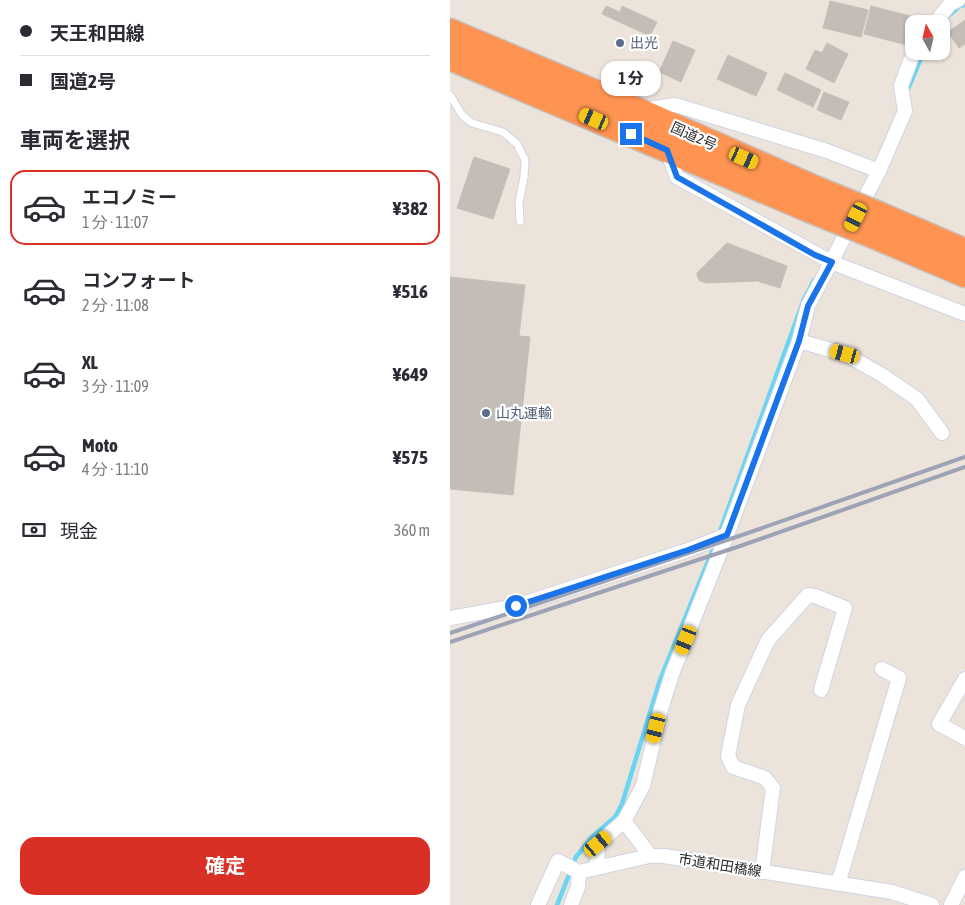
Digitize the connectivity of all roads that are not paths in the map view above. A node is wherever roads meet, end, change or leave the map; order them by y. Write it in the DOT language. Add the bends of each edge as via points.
graph roads {
  1 [pos="958,0"];
  2 [pos="941,15"];
  3 [pos="450,32"];
  4 [pos="450,57"];
  5 [pos="911,60"];
  6 [pos="450,95"];
  7 [pos="638,111"];
  8 [pos="667,150"];
  9 [pos="879,171"];
  10 [pos="812,199"];
  11 [pos="520,221"];
  12 [pos="875,225"];
  13 [pos="965,252"];
  14 [pos="832,262"];
  15 [pos="965,274"];
  16 [pos="965,314"];
  17 [pos="799,341"];
  18 [pos="942,433"];
  19 [pos="726,536"];
  20 [pos="450,618"];
  21 [pos="882,669"];
  22 [pos="965,679"];
  23 [pos="821,690"];
  24 [pos="965,738"];
  25 [pos="624,821"];
  26 [pos="648,856"];
  27 [pos="597,867"];
  28 [pos="579,872"];
  29 [pos="762,872"];
  30 [pos="965,877"];
  31 [pos="838,884"];
  32 [pos="538,905"];
  33 [pos="571,905"];
  34 [pos="932,905"];
  35 [pos="951,905"];
  1 -- 2 [label="street"];
  3 -- 7 [label="highway, 国道2号"];
  4 -- 8 [label="highway, 国道2号"];
  5 -- 9 [label="street" via="901,86 905,111"];
  6 -- 11 [label="lane" via="462,115 472,123 503,132 516,144 525,160 519,202"];
  7 -- 9 [label="street" via="675,105 826,151"];
  7 -- 10 [label="highway, 国道2号"];
  8 -- 10 [label="highway, 国道2号"];
  8 -- 14 [label="street" via="677,177"];
  9 -- 14 [label="street"];
  10 -- 12 [label="highway, 国道2号, bridge"];
  12 -- 13 [label="highway, 国道2号"];
  12 -- 15 [label="highway, 国道2号"];
  14 -- 16 [label="street"];
  14 -- 17 [label="street" via="808,306"];
  17 -- 18 [label="street" via="845,354 882,375 917,399"];
  17 -- 19 [label="street"];
  19 -- 20 [label="street" via="516,606"];
  19 -- 25 [label="street" via="672,674 643,786"];
  21 -- 31 [label="street" via="899,678"];
  22 -- 24 [label="street" via="939,724"];
  23 -- 29 [label="street" via="845,608 808,595 768,640 738,705 728,756 733,767 765,778 773,788"];
  25 -- 26 [label="street"];
  25 -- 27 [label="street" via="598,844"];
  26 -- 27 [label="street, 市道和田橋線"];
  26 -- 29 [label="street, 市道和田橋線"];
  27 -- 28 [label="street, 市道和田橋線"];
  28 -- 32 [label="street" via="558,861"];
  28 -- 33 [label="street" via="578,887"];
  29 -- 31 [label="street, 市道和田橋線"];
  30 -- 35 [label="street"];
  31 -- 34 [label="street, 市道和田橋線" via="892,892"];
}
